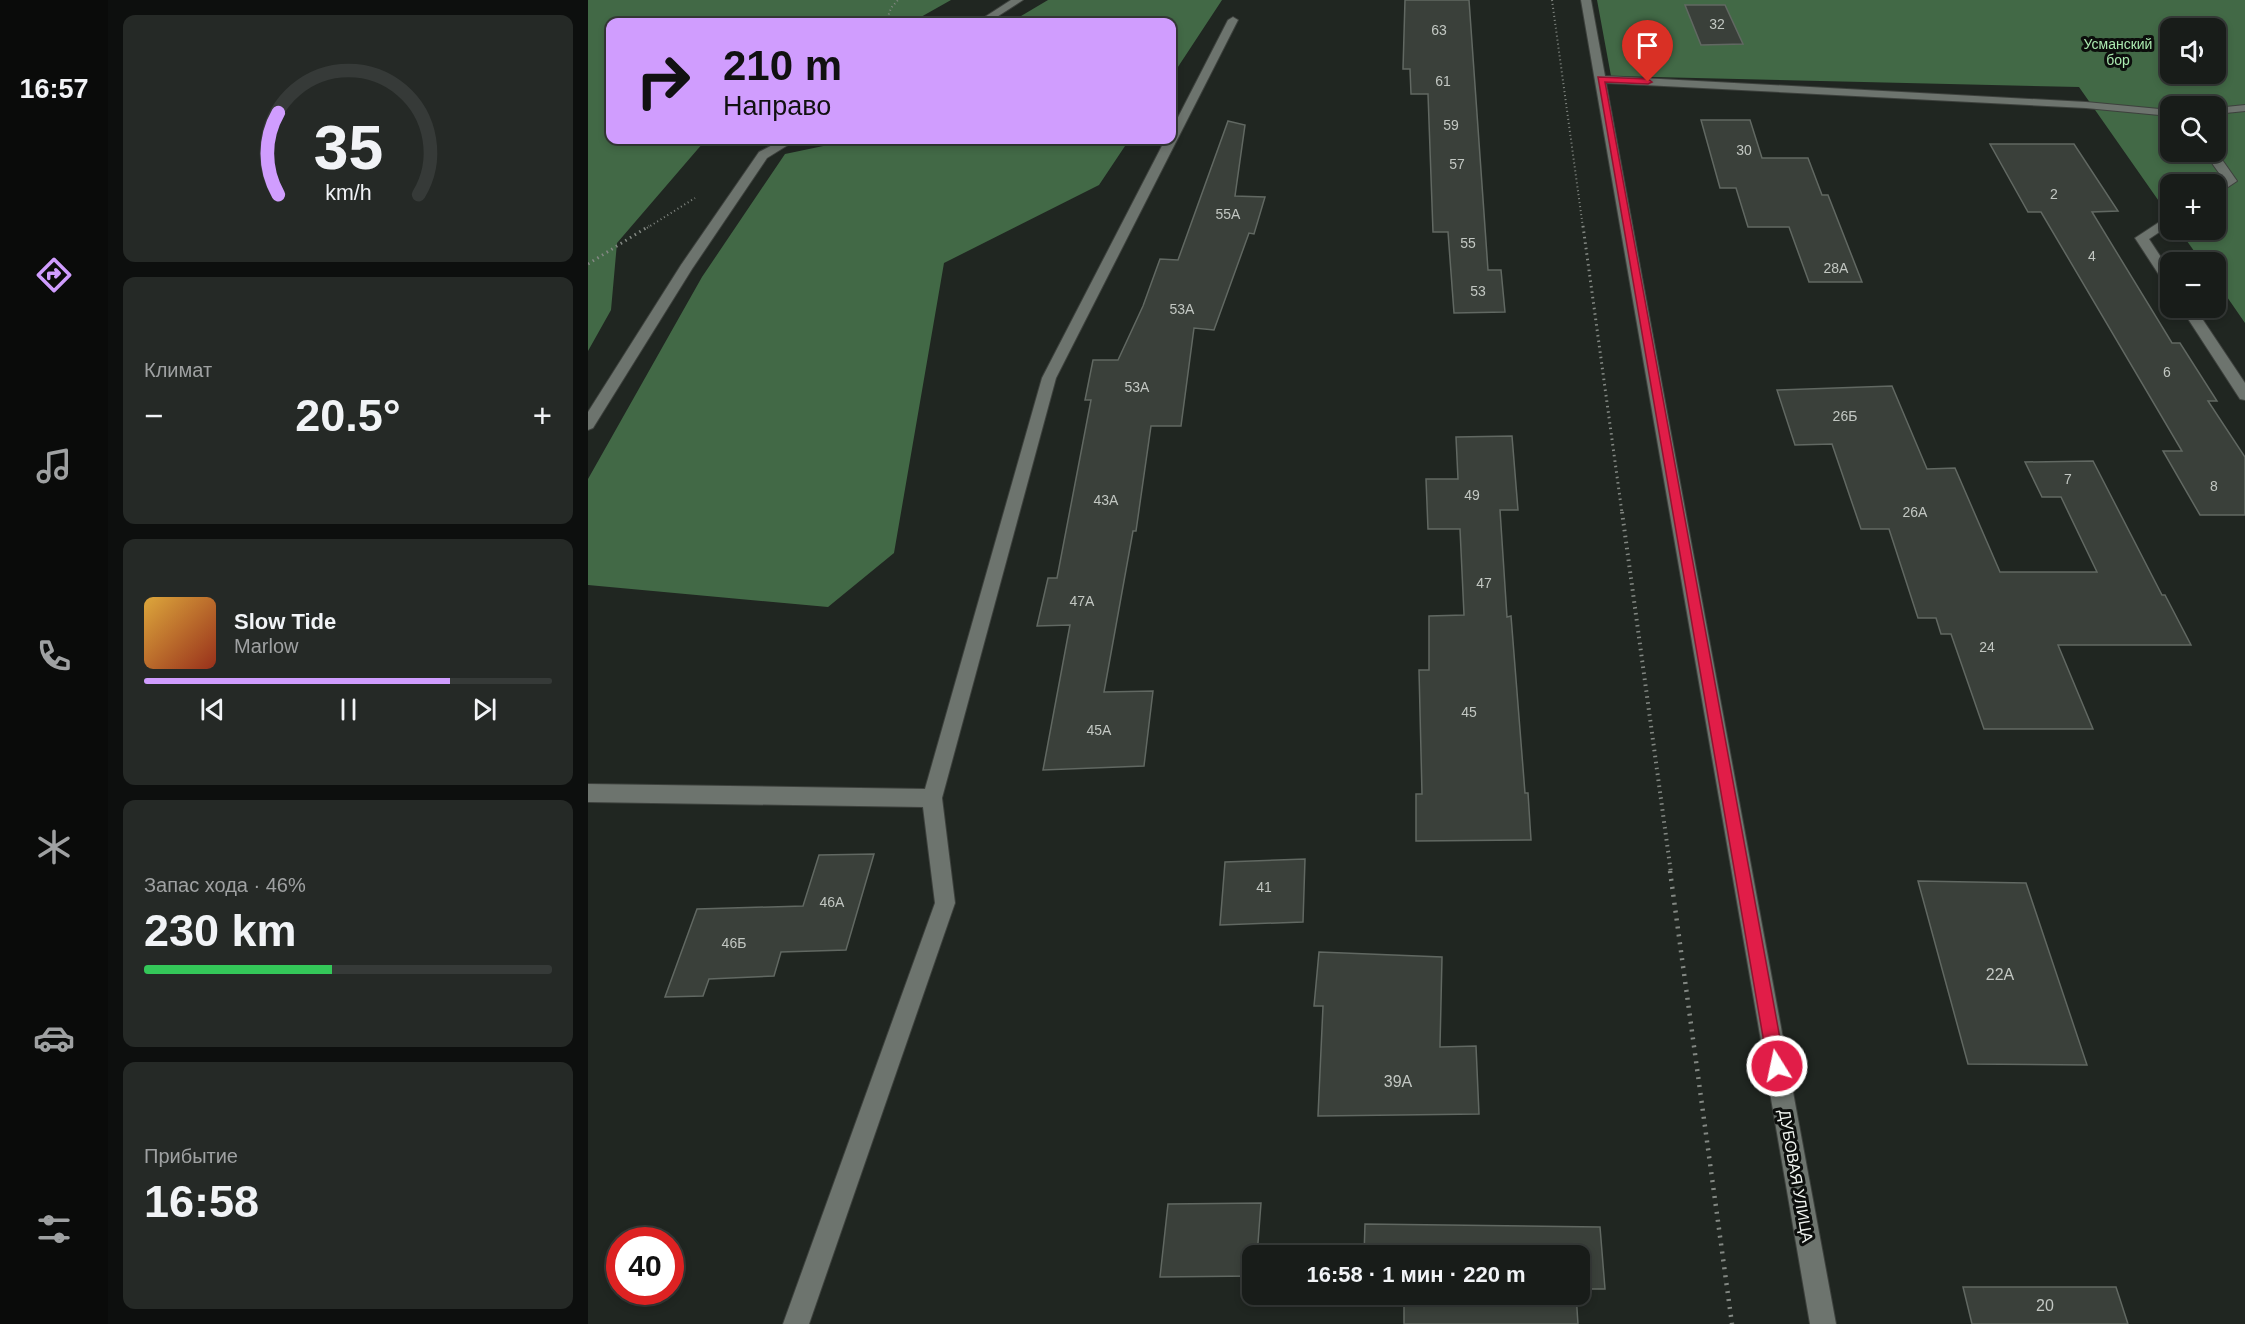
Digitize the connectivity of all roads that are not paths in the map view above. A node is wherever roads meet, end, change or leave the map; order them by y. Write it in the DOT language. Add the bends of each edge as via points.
graph roads {
  1 [pos="1018,0"];
  2 [pos="1586,0"];
  3 [pos="989,18"];
  4 [pos="1233,20"];
  5 [pos="1600,79"];
  6 [pos="2245,108"];
  7 [pos="2226,110"];
  8 [pos="2160,112"];
  9 [pos="1176,129"];
  10 [pos="783,144"];
  11 [pos="1168,144"];
  12 [pos="2160,226"];
  13 [pos="2160,266"];
  14 [pos="2195,318"];
  15 [pos="2245,395"];
  16 [pos="588,423"];
  17 [pos="588,793"];
  18 [pos="932,798"];
  19 [pos="796,1324"];
  20 [pos="1823,1324"];
  1 -- 3 [label="street"];
  2 -- 5 [label="street, ДУБОВАЯ УЛИЦА"];
  4 -- 9 [label="street"];
  5 -- 8 [label="street"];
  5 -- 20 [label="street, ДУБОВАЯ УЛИЦА"];
  6 -- 7 [label="street"];
  10 -- 16 [label="street" via="764,155 686,268"];
  11 -- 18 [label="street" via="1049,378"];
  12 -- 13 [label="street" via="2142,238"];
  14 -- 15 [label="street"];
  17 -- 18 [label="street"];
  18 -- 19 [label="street" via="945,903"];
}
